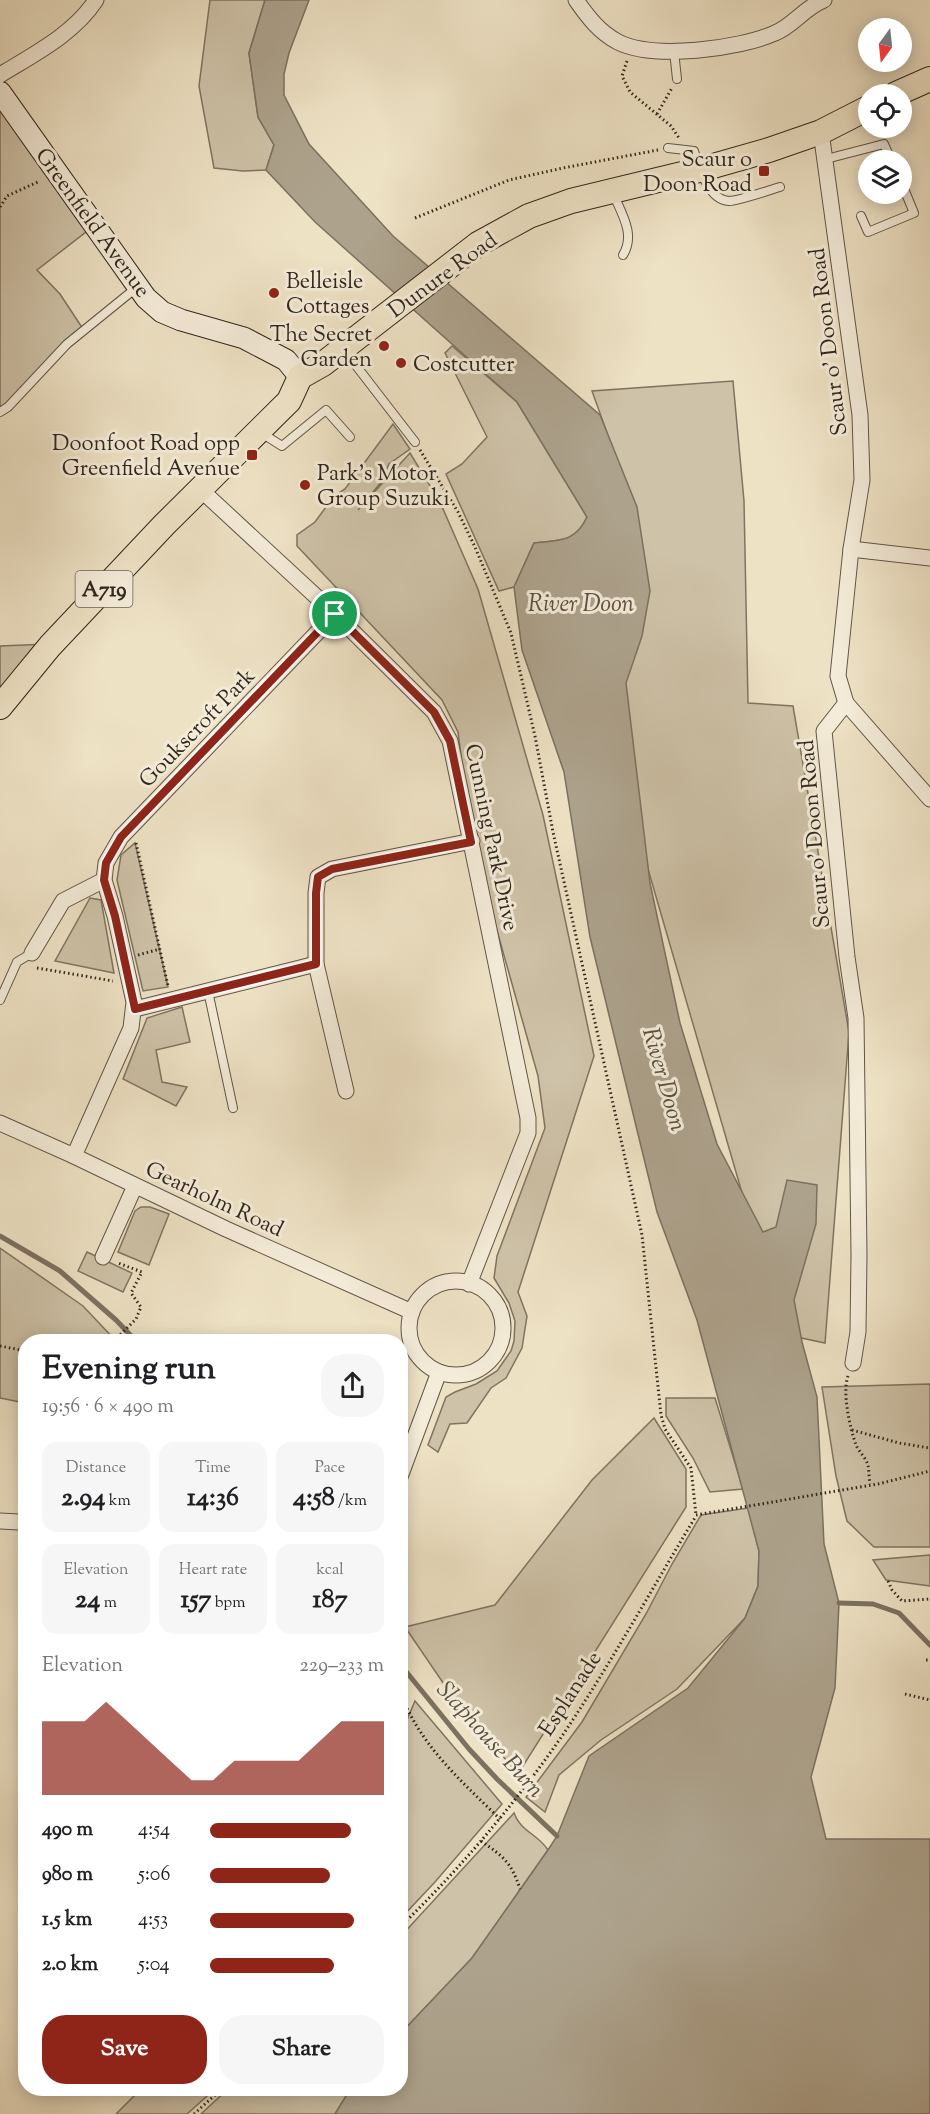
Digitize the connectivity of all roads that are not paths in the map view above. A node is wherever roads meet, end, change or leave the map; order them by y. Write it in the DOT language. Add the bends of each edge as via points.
graph roads {
  1 [pos="96,0"];
  2 [pos="576,0"];
  3 [pos="824,0"];
  4 [pos="674,51"];
  5 [pos="0,75"];
  6 [pos="677,79"];
  7 [pos="930,79"];
  8 [pos="912,87"];
  9 [pos="0,92"];
  10 [pos="858,113"];
  11 [pos="821,132"];
  12 [pos="668,148"];
  13 [pos="861,150"];
  14 [pos="887,150"];
  15 [pos="858,151"];
  16 [pos="826,159"];
  17 [pos="699,170"];
  18 [pos="780,187"];
  19 [pos="612,191"];
  20 [pos="910,204"];
  21 [pos="861,216"];
  22 [pos="623,255"];
  23 [pos="137,287"];
  24 [pos="343,349"];
  25 [pos="300,377"];
  26 [pos="0,412"];
  27 [pos="258,431"];
  28 [pos="350,437"];
  29 [pos="415,442"];
  30 [pos="200,489"];
  31 [pos="851,549"];
  32 [pos="930,558"];
  33 [pos="335,614"];
  34 [pos="846,703"];
  35 [pos="0,708"];
  36 [pos="930,799"];
  37 [pos="471,842"];
  38 [pos="104,880"];
  39 [pos="32,953"];
  40 [pos="316,964"];
  41 [pos="207,991"];
  42 [pos="0,1000"];
  43 [pos="135,1009"];
  44 [pos="346,1091"];
  45 [pos="233,1108"];
  46 [pos="0,1123"];
  47 [pos="74,1156"];
  48 [pos="135,1186"];
  49 [pos="103,1257"];
  50 [pos="469,1284"];
  51 [pos="412,1312"];
  52 [pos="853,1363"];
  53 [pos="439,1372"];
  54 [pos="408,1455"];
  55 [pos="0,1521"];
  56 [pos="18,1522"];
  1 -- 5 [label="street" via="57,40"];
  2 -- 4 [label="street" via="597,28 619,42 646,50"];
  3 -- 4 [label="street" via="777,33 738,45"];
  4 -- 6 [label="lane"];
  7 -- 8 [label="main road"];
  9 -- 23 [label="street, Greenfield Avenue"];
  10 -- 11 [label="main road, Dunure Road"];
  11 -- 16 [label="street, Scaur o' Doon Road"];
  11 -- 17 [label="main road, Dunure Road"];
  12 -- 17 [label="lane" via="694,152"];
  13 -- 14 [label="lane" via="884,144"];
  15 -- 16 [label="lane"];
  16 -- 31 [label="street, Scaur o' Doon Road" via="860,415 862,480"];
  17 -- 18 [label="lane" via="711,190 729,201"];
  17 -- 19 [label="main road, Dunure Road"];
  19 -- 22 [label="lane" via="629,234"];
  19 -- 24 [label="main road, Dunure Road" via="529,216 478,244"];
  20 -- 21 [label="lane" via="914,213 868,232"];
  23 -- 25 [label="street, Greenfield Avenue" via="162,312 244,338 286,360"];
  23 -- 26 [label="lane" via="75,336"];
  24 -- 25 [label="main road, Dunure Road"];
  24 -- 29 [label="lane"];
  25 -- 27 [label="main road, A719" via="289,401"];
  27 -- 28 [label="lane" via="282,446 326,410"];
  27 -- 30 [label="main road, A719"];
  30 -- 33 [label="street, Cunning Park Drive"];
  30 -- 35 [label="main road, A719" via="50,646"];
  31 -- 32 [label="street"];
  31 -- 34 [label="street, Scaur o' Doon Road" via="838,676"];
  33 -- 37 [label="street, Cunning Park Drive" via="434,712 450,741"];
  33 -- 38 [label="street, Goukscroft Park" via="121,837 106,863"];
  34 -- 36 [label="street"];
  34 -- 52 [label="street, Scaur o' Doon Road" via="824,731 856,1018 860,1255"];
  37 -- 40 [label="street" via="332,869 318,877"];
  37 -- 50 [label="street, Cunning Park Drive" via="528,1133"];
  38 -- 39 [label="street" via="63,901"];
  38 -- 43 [label="street"];
  39 -- 42 [label="lane" via="18,962"];
  40 -- 41 [label="street"];
  40 -- 44 [label="street"];
  41 -- 43 [label="street"];
  41 -- 45 [label="lane"];
  43 -- 47 [label="street" via="131,1028"];
  46 -- 47 [label="street, Gearholm Road"];
  47 -- 48 [label="street, Gearholm Road"];
  48 -- 49 [label="street"];
  48 -- 51 [label="street, Gearholm Road"];
  50 -- 51 [label="street" via="446,1282 435,1286"];
  50 -- 53 [label="street" via="482,1289 499,1310 500,1344 479,1370 452,1375"];
  51 -- 53 [label="street" via="409,1336 413,1348 419,1358"];
  53 -- 54 [label="street"];
  55 -- 56 [label="street"];
}
